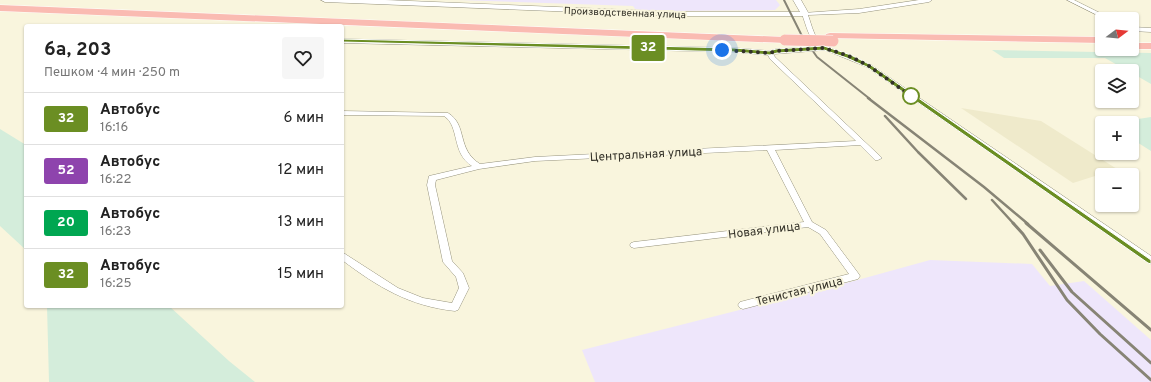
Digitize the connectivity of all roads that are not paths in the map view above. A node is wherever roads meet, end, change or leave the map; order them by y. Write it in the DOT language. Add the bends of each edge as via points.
graph roads {
  1 [pos="325,0"];
  2 [pos="797,0"];
  3 [pos="929,0"];
  4 [pos="1070,0"];
  5 [pos="0,4"];
  6 [pos="0,8"];
  7 [pos="1095,12"];
  8 [pos="805,14"];
  9 [pos="1139,30"];
  10 [pos="1151,30"];
  11 [pos="784,37"];
  12 [pos="1095,40"];
  13 [pos="1139,40"];
  14 [pos="344,41"];
  15 [pos="1151,41"];
  16 [pos="829,42"];
  17 [pos="1095,46"];
  18 [pos="1139,46"];
  19 [pos="1151,46"];
  20 [pos="770,53"];
  21 [pos="344,113"];
  22 [pos="863,143"];
  23 [pos="770,148"];
  24 [pos="878,158"];
  25 [pos="479,167"];
  26 [pos="809,224"];
  27 [pos="634,246"];
  28 [pos="344,256"];
  29 [pos="1151,260"];
  30 [pos="743,305"];
  1 -- 8 [label="street, Производственная улица" via="650,14"];
  2 -- 8 [label="street"];
  3 -- 8 [label="street" via="859,12"];
  4 -- 7 [label="street"];
  5 -- 11 [label="highway"];
  6 -- 11 [label="highway"];
  8 -- 16 [label="street" via="817,43"];
  9 -- 10 [label="street"];
  11 -- 16 [label="highway, bridge"];
  12 -- 16 [label="highway"];
  13 -- 15 [label="highway"];
  14 -- 20 [label="street" via="735,50"];
  16 -- 17 [label="highway"];
  16 -- 20 [label="street"];
  16 -- 29 [label="street" via="869,66"];
  18 -- 19 [label="highway"];
  20 -- 22 [label="street" via="772,58"];
  21 -- 25 [label="street" via="451,115 465,157"];
  22 -- 23 [label="street, Центральная улица"];
  22 -- 24 [label="street"];
  23 -- 25 [label="street, Центральная улица" via="535,159"];
  23 -- 26 [label="street, Новая улица"];
  25 -- 28 [label="street, Центральная улица" via="432,178 431,185 448,262 460,275 464,288 455,307 436,306 405,297"];
  26 -- 27 [label="street, Новая улица"];
  26 -- 30 [label="street, Тенистая улица" via="823,232 855,276"];
}
